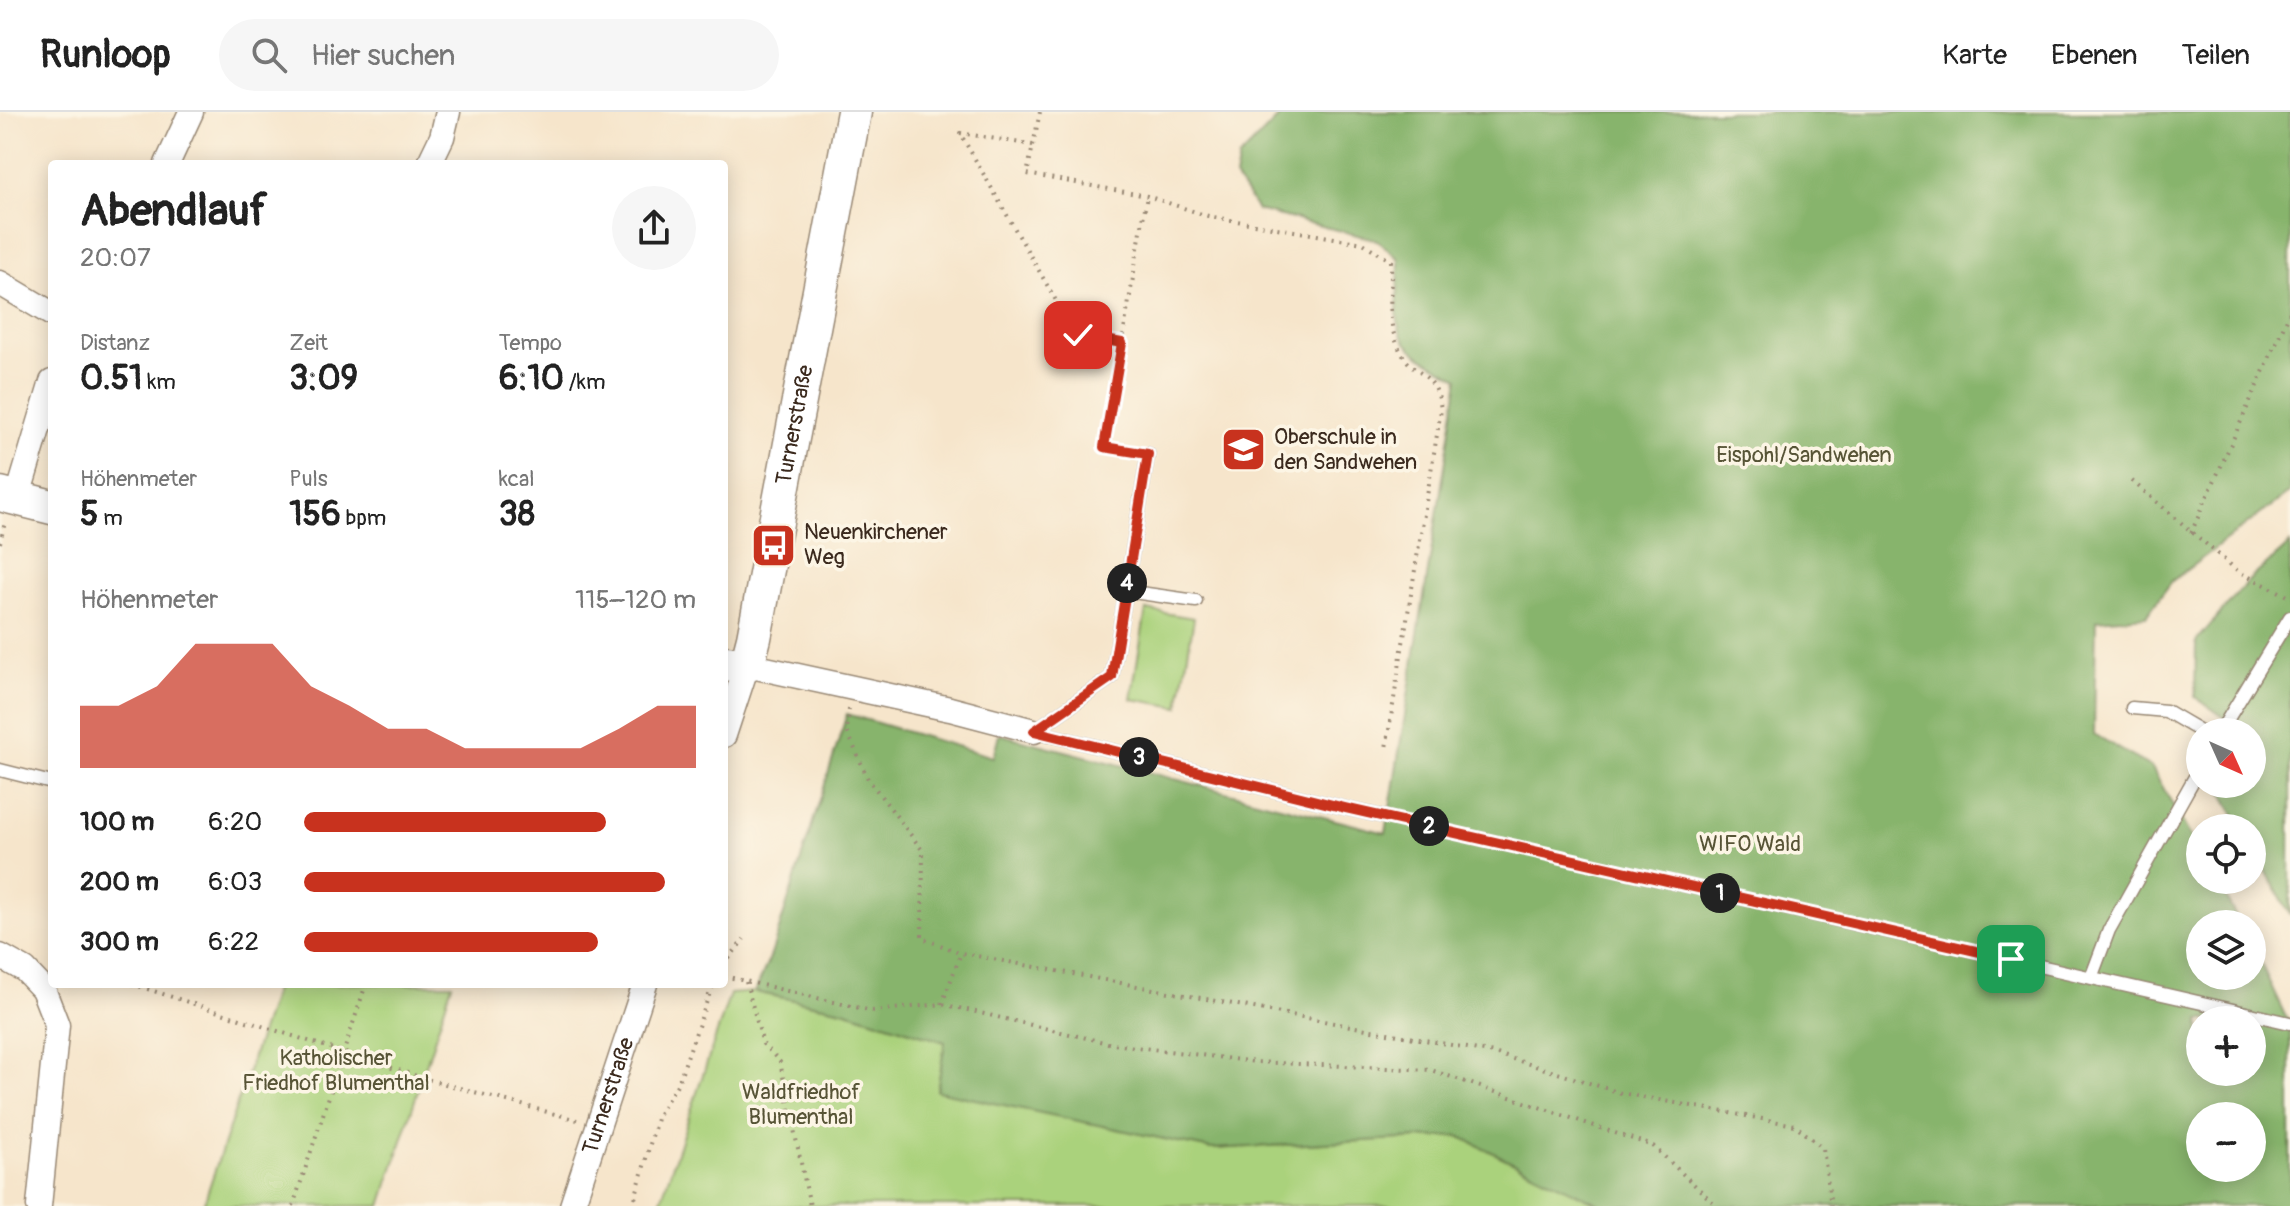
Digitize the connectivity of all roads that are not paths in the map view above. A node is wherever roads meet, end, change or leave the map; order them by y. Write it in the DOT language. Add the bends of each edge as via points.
graph roads {
  1 [pos="191,112"];
  2 [pos="448,112"];
  3 [pos="854,112"];
  4 [pos="169,160"];
  5 [pos="431,160"];
  6 [pos="0,283"];
  7 [pos="48,312"];
  8 [pos="48,392"];
  9 [pos="1148,454"];
  10 [pos="8,496"];
  11 [pos="48,506"];
  12 [pos="1126,591"];
  13 [pos="1196,601"];
  14 [pos="2290,617"];
  15 [pos="735,664"];
  16 [pos="2132,708"];
  17 [pos="728,709"];
  18 [pos="2229,718"];
  19 [pos="2186,723"];
  20 [pos="1034,731"];
  21 [pos="0,770"];
  22 [pos="48,782"];
  23 [pos="2186,793"];
  24 [pos="0,956"];
  25 [pos="2091,978"];
  26 [pos="644,988"];
  27 [pos="2290,1023"];
  28 [pos="39,1206"];
  29 [pos="572,1206"];
  1 -- 4 [label="street"];
  2 -- 5 [label="street"];
  3 -- 15 [label="street, Turnerstraße" via="773,545"];
  6 -- 7 [label="street"];
  8 -- 10 [label="street"];
  9 -- 12 [label="lane"];
  10 -- 11 [label="street"];
  12 -- 13 [label="lane"];
  12 -- 20 [label="lane" via="1112,677"];
  14 -- 18 [label="lane"];
  15 -- 17 [label="street, Turnerstraße"];
  15 -- 20 [label="street" via="852,686"];
  16 -- 19 [label="lane" via="2166,711"];
  20 -- 25 [label="lane" via="1345,808"];
  21 -- 22 [label="lane"];
  23 -- 25 [label="lane" via="2109,930"];
  24 -- 28 [label="street" via="25,970 43,989 57,1025"];
  25 -- 27 [label="lane"];
  26 -- 29 [label="street, Turnerstraße"];
}
